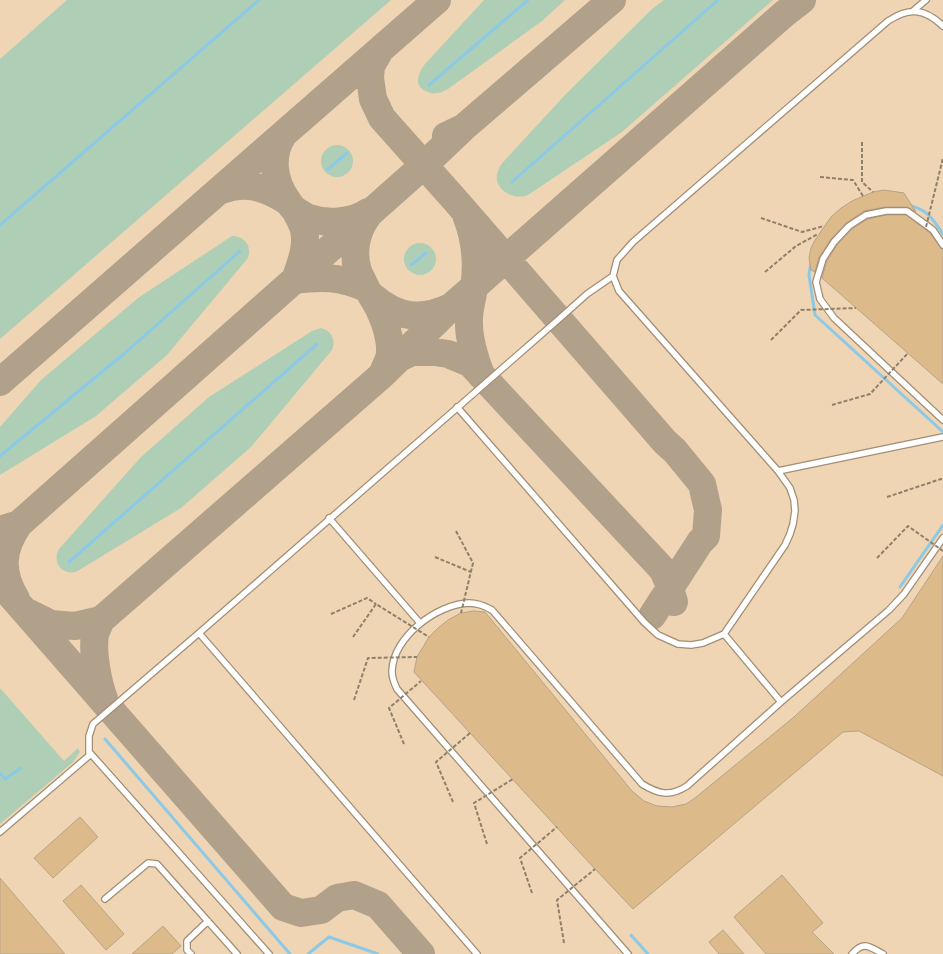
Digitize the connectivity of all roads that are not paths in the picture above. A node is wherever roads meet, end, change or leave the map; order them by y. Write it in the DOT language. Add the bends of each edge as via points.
graph roads {
  1 [pos="926,0"];
  2 [pos="913,11"];
  3 [pos="943,26"];
  4 [pos="943,245"];
  5 [pos="614,276"];
  6 [pos="458,407"];
  7 [pos="943,420"];
  8 [pos="943,437"];
  9 [pos="778,471"];
  10 [pos="329,518"];
  11 [pos="943,538"];
  12 [pos="420,623"];
  13 [pos="199,633"];
  14 [pos="724,634"];
  15 [pos="781,702"];
  16 [pos="89,756"];
  17 [pos="0,832"];
  18 [pos="105,899"];
  19 [pos="208,921"];
  20 [pos="191,954"];
  21 [pos="237,954"];
  22 [pos="268,954"];
  23 [pos="477,954"];
  24 [pos="628,954"];
  25 [pos="852,954"];
  26 [pos="883,954"];
  1 -- 2 [label="lane"];
  2 -- 3 [label="lane" via="930,15"];
  2 -- 5 [label="lane" via="900,13 888,21 633,242 617,260"];
  4 -- 7 [label="lane" via="933,230 907,211 886,211 866,216 849,226 834,242 823,259 816,282 820,300 834,318"];
  5 -- 6 [label="lane" via="587,294"];
  5 -- 9 [label="lane" via="619,291"];
  6 -- 10 [label="lane"];
  6 -- 14 [label="lane" via="658,636 678,644 691,645"];
  8 -- 9 [label="lane"];
  9 -- 14 [label="lane" via="790,488 794,500 795,511 790,534"];
  10 -- 12 [label="lane"];
  10 -- 13 [label="lane"];
  11 -- 15 [label="lane" via="904,594 889,610"];
  12 -- 15 [label="lane" via="458,605 470,603 483,605 492,610 642,784 653,791 665,793 678,791 687,786"];
  12 -- 24 [label="lane" via="405,638 393,664 393,681 397,689"];
  13 -- 16 [label="lane" via="93,724 88,736"];
  13 -- 23 [label="lane"];
  14 -- 15 [label="lane"];
  16 -- 17 [label="lane"];
  16 -- 22 [label="lane" via="91,754"];
  18 -- 19 [label="lane" via="148,863 157,864"];
  19 -- 20 [label="lane" via="187,941 187,950"];
  19 -- 21 [label="lane"];
  25 -- 26 [label="lane" via="859,947 869,946"];
}
